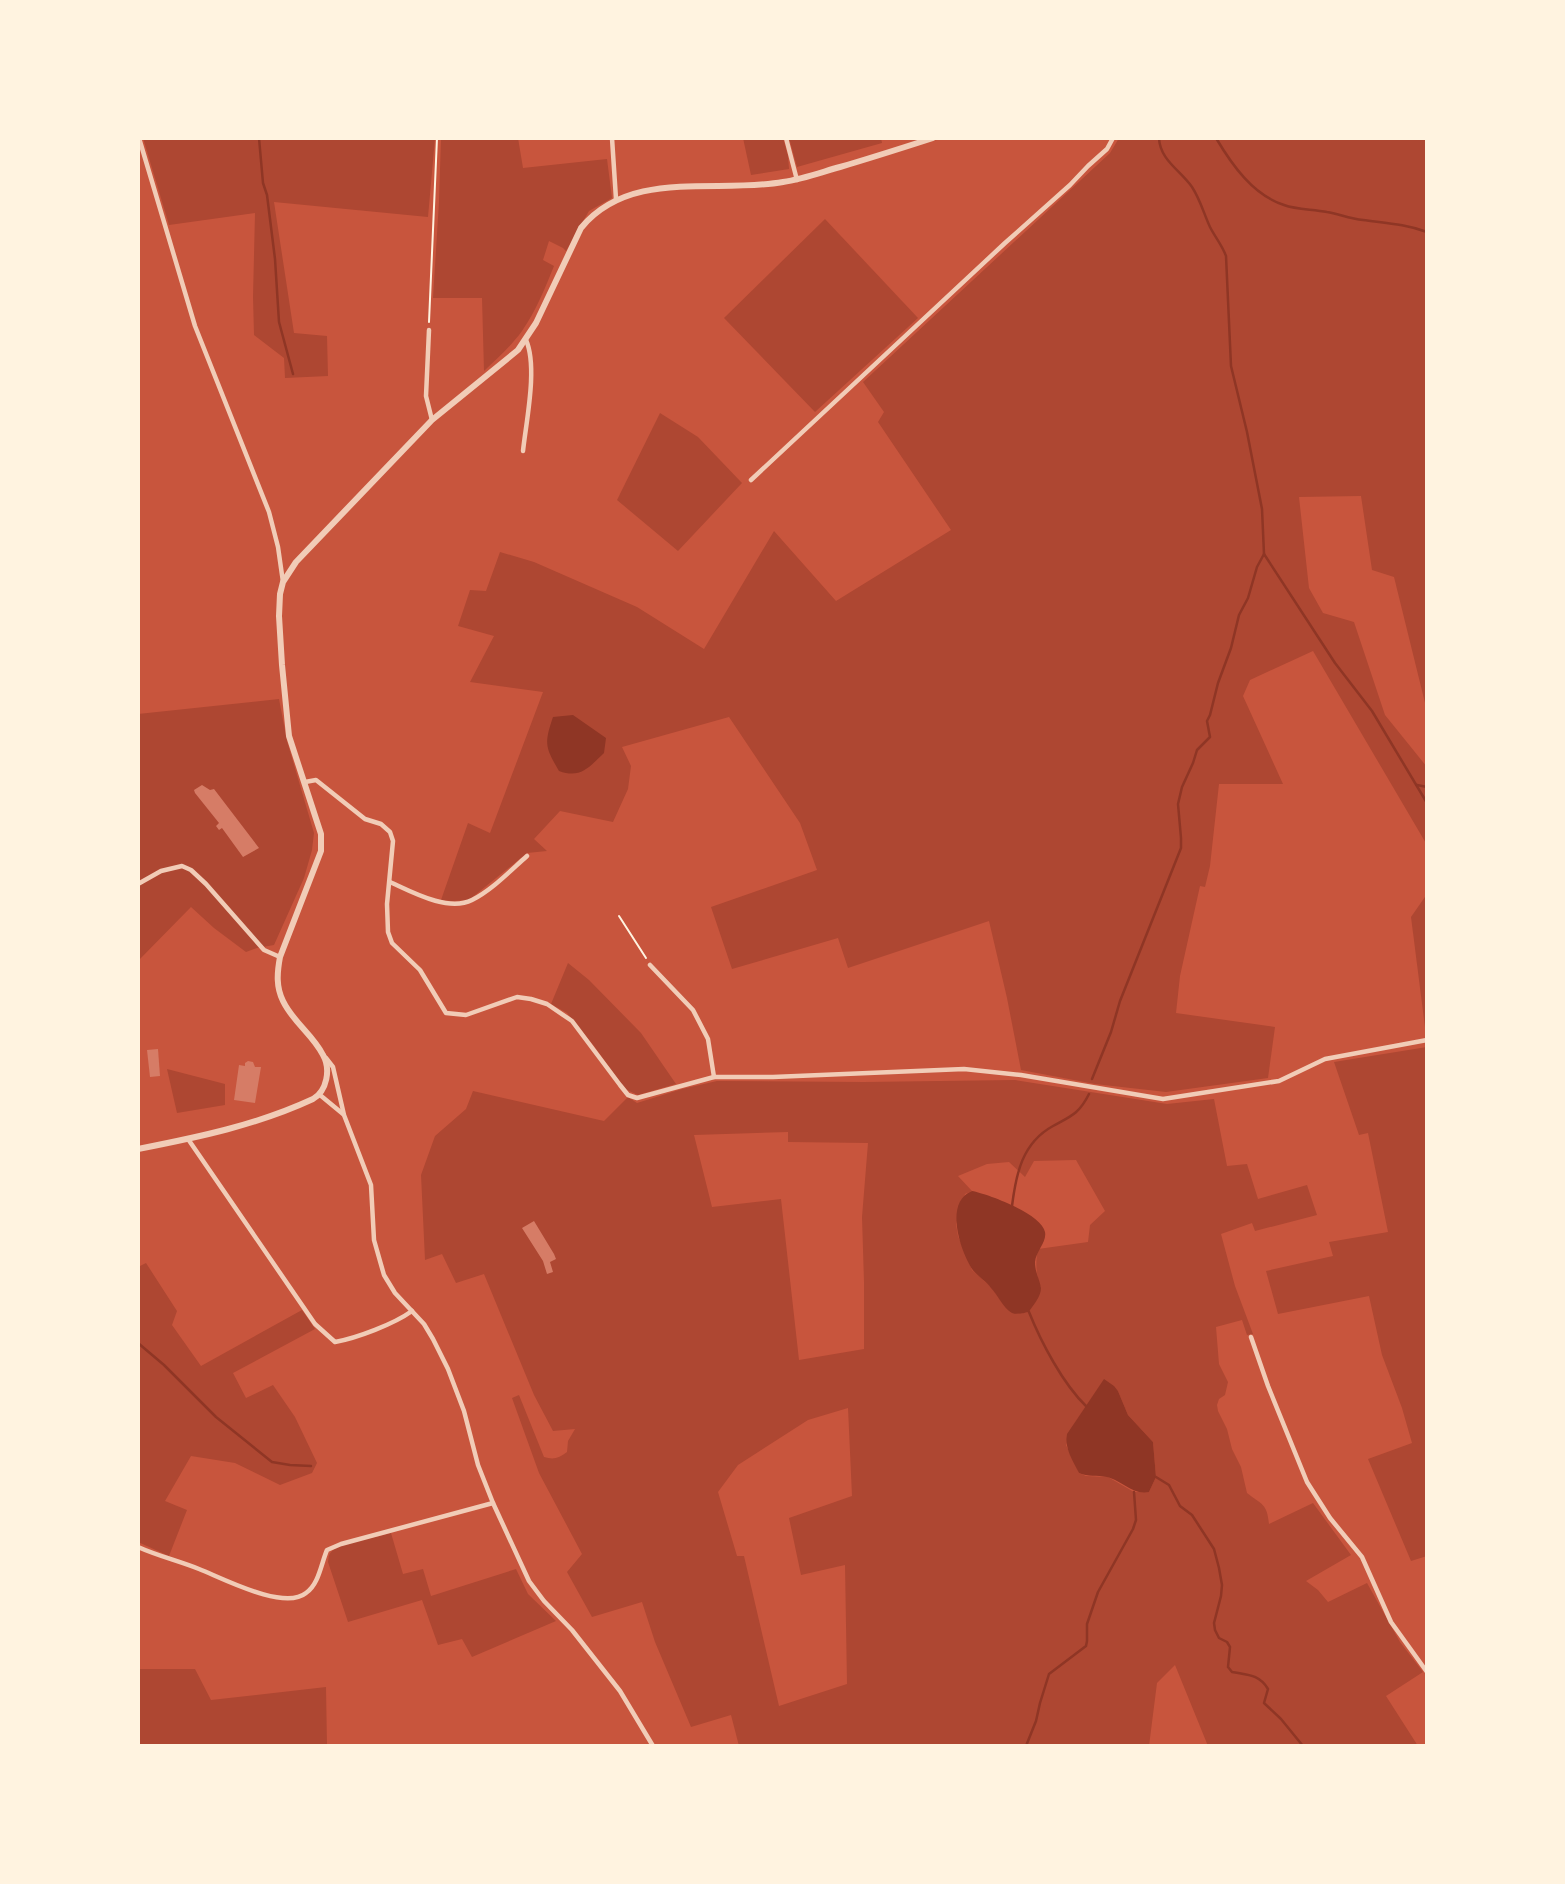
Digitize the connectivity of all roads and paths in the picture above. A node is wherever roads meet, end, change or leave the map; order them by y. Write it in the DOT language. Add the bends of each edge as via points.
graph roads {
  1 [pos="139,138"];
  2 [pos="437,138"];
  3 [pos="612,138"];
  4 [pos="786,138"];
  5 [pos="933,138"];
  6 [pos="1113,138"];
  7 [pos="797,180"];
  8 [pos="616,199"];
  9 [pos="429,330"];
  10 [pos="526,340"];
  11 [pos="432,420"];
  12 [pos="523,451"];
  13 [pos="751,480"];
  14 [pos="283,582"];
  15 [pos="305,782"];
  16 [pos="527,856"];
  17 [pos="390,882"];
  18 [pos="138,884"];
  19 [pos="619,916"];
  20 [pos="280,957"];
  21 [pos="650,965"];
  22 [pos="1427,1040"];
  23 [pos="324,1055"];
  24 [pos="714,1077"];
  25 [pos="320,1095"];
  26 [pos="344,1115"];
  27 [pos="188,1139"];
  28 [pos="138,1149"];
  29 [pos="412,1311"];
  30 [pos="1251,1337"];
  31 [pos="493,1503"];
  32 [pos="138,1547"];
  33 [pos="1427,1672"];
  34 [pos="653,1746"];
  1 -- 14 [label="street" via="195,326 269,512"];
  2 -- 9 [label="path"];
  3 -- 8 [label="street"];
  4 -- 7 [label="street"];
  5 -- 7 [label="street"];
  6 -- 13 [label="street" via="1070,186"];
  7 -- 8 [label="street" via="743,187 688,185"];
  8 -- 10 [label="street" via="581,228"];
  9 -- 11 [label="street" via="426,396"];
  10 -- 11 [label="street"];
  10 -- 12 [label="street" via="532,368"];
  11 -- 14 [label="street" via="296,562"];
  14 -- 15 [label="street" via="278,616 289,736"];
  15 -- 17 [label="street" via="316,780 365,819 390,832"];
  15 -- 20 [label="street" via="321,834 321,851"];
  16 -- 17 [label="street" via="470,902 433,900"];
  17 -- 24 [label="street" via="387,921 392,943 420,970 446,1013 466,1016 517,997 547,1004 572,1021 628,1095 637,1098"];
  18 -- 20 [label="street" via="182,866 191,870 264,950"];
  19 -- 21 [label="path"];
  20 -- 23 [label="street" via="277,974 282,1000"];
  21 -- 24 [label="street" via="693,1010 708,1040"];
  22 -- 24 [label="street" via="1325,1059 1279,1082 1163,1099 964,1069"];
  23 -- 25 [label="street" via="327,1071"];
  23 -- 26 [label="street" via="332,1067"];
  25 -- 26 [label="street"];
  25 -- 27 [label="street" via="261,1121"];
  26 -- 29 [label="street" via="370,1185 374,1240 384,1275"];
  27 -- 28 [label="street"];
  27 -- 29 [label="street" via="315,1324 335,1342"];
  29 -- 31 [label="street" via="448,1370"];
  30 -- 33 [label="street" via="1307,1482 1362,1557 1391,1622"];
  31 -- 32 [label="street" via="327,1550 317,1580 307,1593 288,1598 260,1595"];
  31 -- 34 [label="street" via="529,1581 620,1691"];
}
